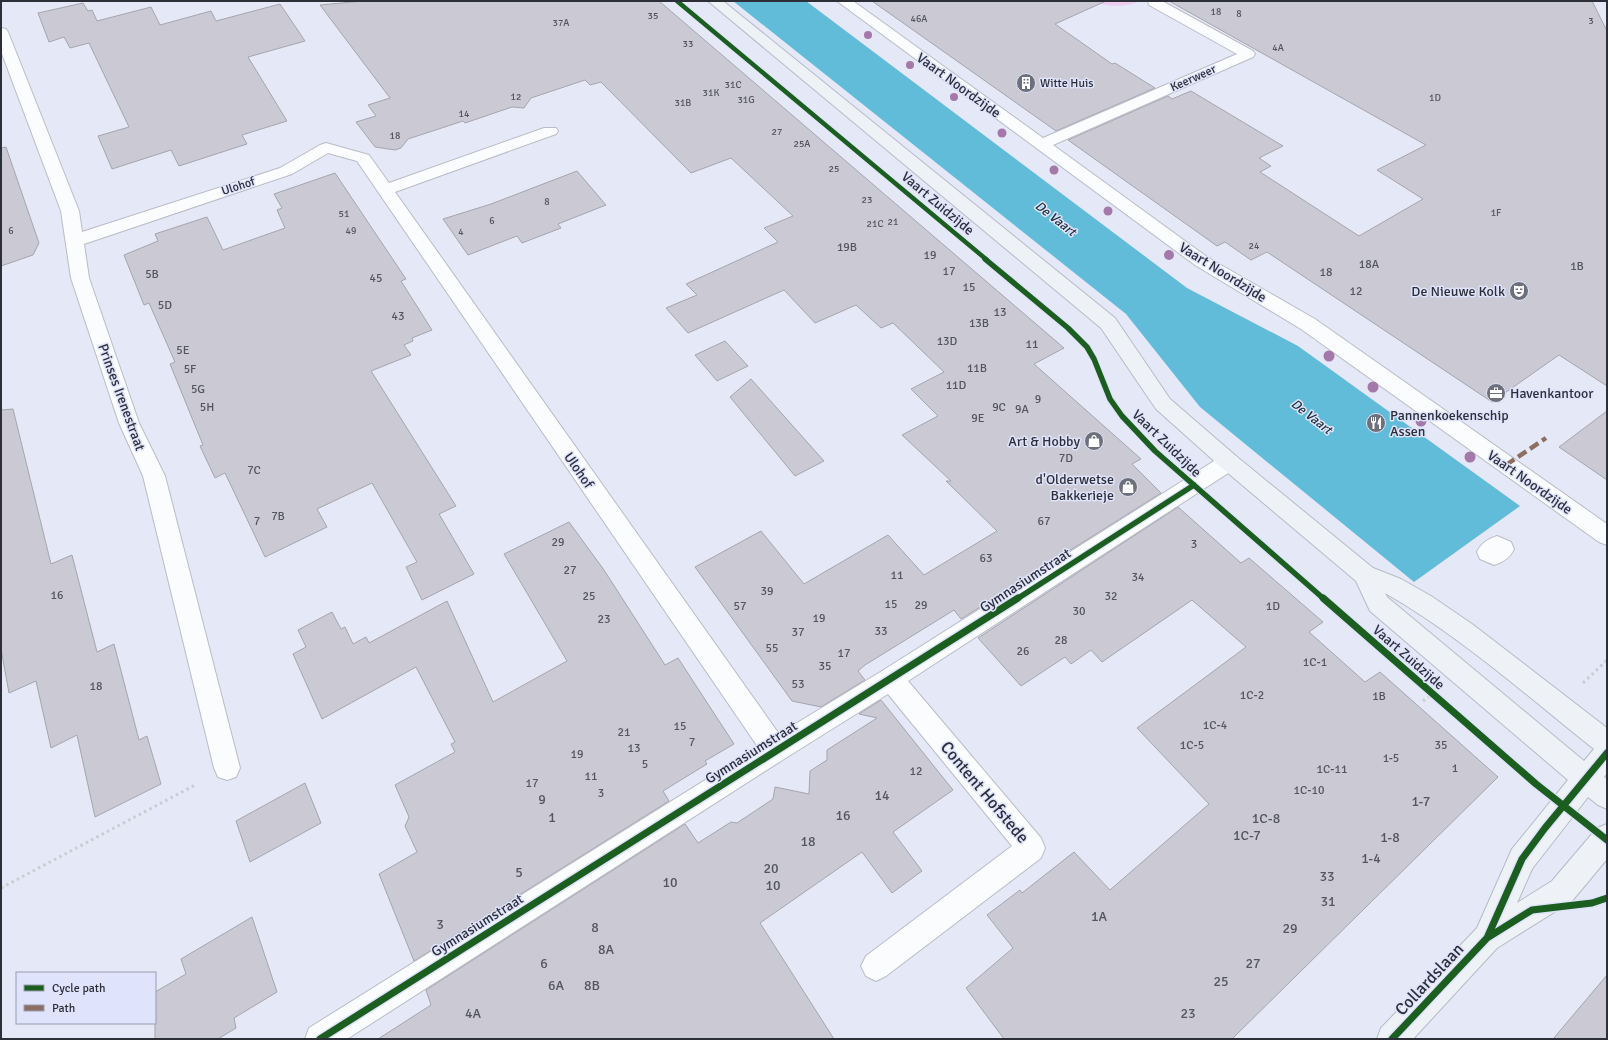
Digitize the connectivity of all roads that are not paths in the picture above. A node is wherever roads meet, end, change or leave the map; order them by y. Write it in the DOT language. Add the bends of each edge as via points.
graph roads {
  1 [pos="715,1"];
  2 [pos="844,1"];
  3 [pos="1154,2"];
  4 [pos="1,32"];
  5 [pos="550,131"];
  6 [pos="1040,145"];
  7 [pos="385,190"];
  8 [pos="74,241"];
  9 [pos="1229,462"];
  10 [pos="1607,536"];
  11 [pos="1365,575"];
  12 [pos="891,680"];
  13 [pos="1607,744"];
  14 [pos="775,750"];
  15 [pos="1607,753"];
  16 [pos="227,768"];
  17 [pos="1586,780"];
  18 [pos="1607,796"];
  19 [pos="1607,838"];
  20 [pos="1487,938"];
  21 [pos="876,966"];
  22 [pos="320,1039"];
  23 [pos="1392,1039"];
  1 -- 9 [label="main road, Vaart Zuidzijde" via="1108,323 1163,404"];
  2 -- 6 [label="street, Vaart Noordzijde"];
  3 -- 6 [label="street, Keerweer" via="1248,54"];
  4 -- 8 [label="street, Prinses Irenestraat" via="70,211"];
  5 -- 7 [label="street"];
  6 -- 10 [label="street, Vaart Noordzijde" via="1201,261 1308,324"];
  7 -- 8 [label="street, Ulohof" via="363,158 326,148 286,171"];
  7 -- 14 [label="street, Ulohof"];
  8 -- 16 [label="street, Prinses Irenestraat" via="83,285 129,423 154,476"];
  9 -- 11 [label="main road, Vaart Zuidzijde"];
  9 -- 12 [label="street, Gymnasiumstraat"];
  11 -- 13 [label="main road, Vaart Zuidzijde" via="1393,586 1464,631"];
  11 -- 17 [label="main road, Vaart Zuidzijde" via="1378,604"];
  12 -- 14 [label="street, Gymnasiumstraat"];
  12 -- 21 [label="street, Content Hofstede" via="1031,848"];
  14 -- 22 [label="street, Gymnasiumstraat"];
  15 -- 17 [label="main road, Collardslaan"];
  17 -- 18 [label="main road, Vaart Zuidzijde"];
  17 -- 20 [label="main road, Collardslaan" via="1522,859"];
  19 -- 20 [label="main road, Collardslaan" via="1562,891"];
  20 -- 23 [label="main road, Collardslaan"];
}
